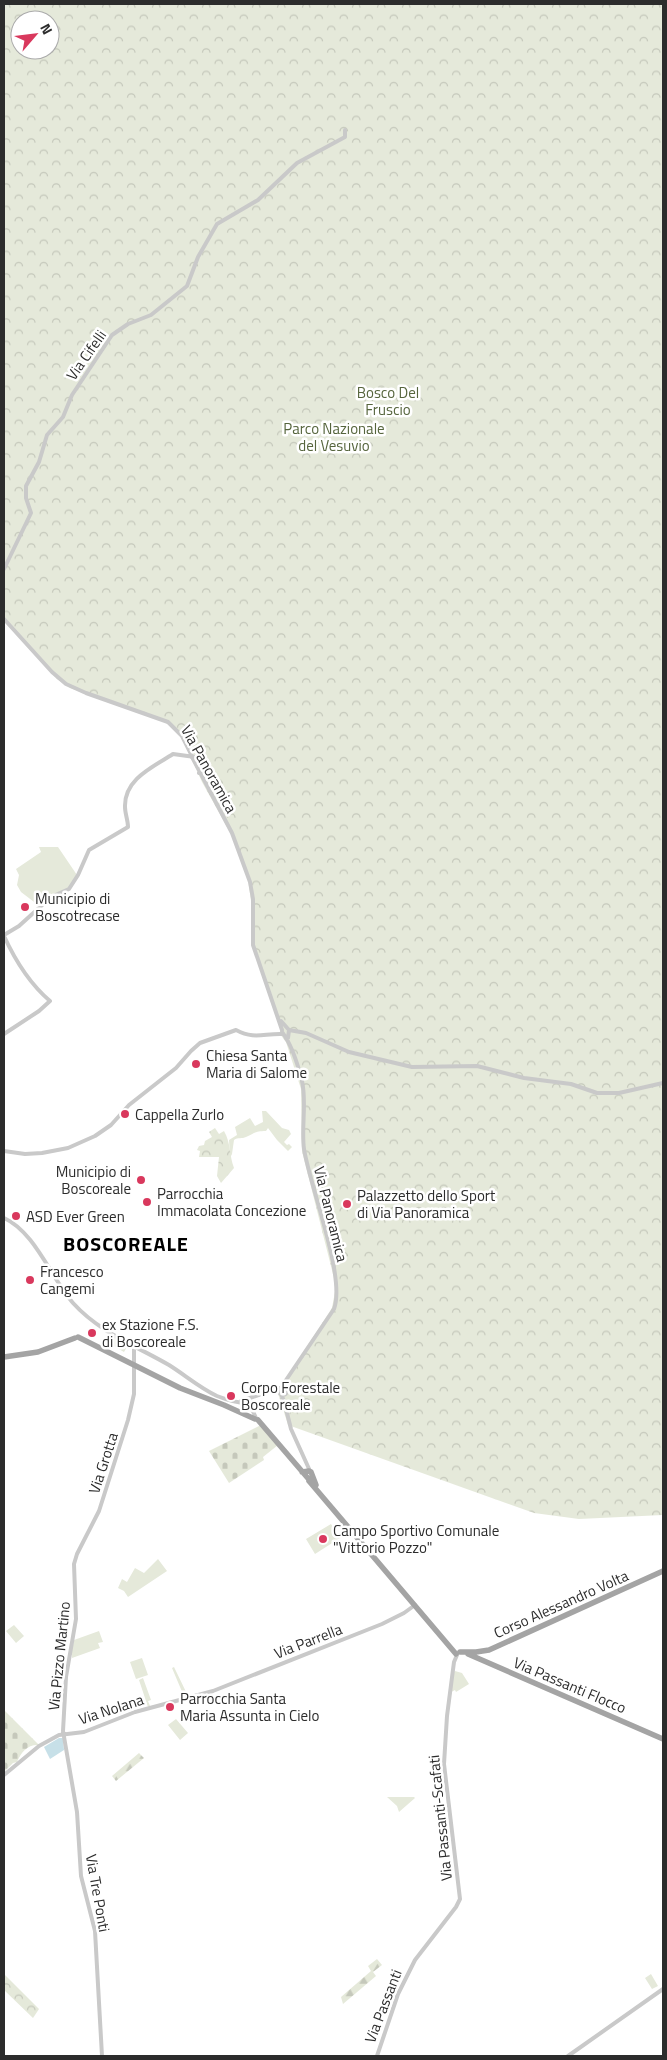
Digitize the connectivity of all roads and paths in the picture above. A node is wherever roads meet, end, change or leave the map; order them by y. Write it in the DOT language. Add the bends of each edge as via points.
graph roads {
  1 [pos="345,130"];
  2 [pos="4,569"];
  3 [pos="4,620"];
  4 [pos="199,773"];
  5 [pos="4,935"];
  6 [pos="285,1032"];
  7 [pos="4,1034"];
  8 [pos="663,1083"];
  9 [pos="4,1151"];
  10 [pos="4,1218"];
  11 [pos="134,1346"];
  12 [pos="4,1357"];
  13 [pos="133,1366"];
  14 [pos="282,1391"];
  15 [pos="251,1403"];
  16 [pos="257,1419"];
  17 [pos="308,1474"];
  18 [pos="663,1571"];
  19 [pos="76,1581"];
  20 [pos="415,1605"];
  21 [pos="459,1653"];
  22 [pos="206,1693"];
  23 [pos="64,1734"];
  24 [pos="663,1739"];
  25 [pos="4,1775"];
  26 [pos="448,1917"];
  27 [pos="663,1989"];
  28 [pos="102,2056"];
  29 [pos="377,2056"];
  30 [pos="568,2056"];
  1 -- 2 [label="street, Via Cifelli" via="345,136 297,162 258,200 216,224 187,286 151,316 128,324 112,335 72,395 63,417 47,435 39,462 26,486 31,513"];
  3 -- 4 [label="street, Via Panoramica" via="66,684 168,722 182,736"];
  4 -- 5 [label="street" via="201,757 173,754 138,776 131,785 125,806 128,827 89,850 69,889 51,897"];
  4 -- 6 [label="street, Via Panoramica" via="232,833 250,882 253,945"];
  5 -- 7 [label="street" via="20,966 50,1001"];
  6 -- 8 [label="street" via="306,1033 362,1056 412,1067 477,1066 524,1078 571,1084 596,1093 619,1093"];
  6 -- 9 [label="street" via="260,1037 236,1030 200,1043 176,1068 129,1104 103,1132 68,1148 34,1154"];
  6 -- 14 [label="street, Via Panoramica" via="303,1088 304,1149 337,1294 334,1309 298,1360"];
  10 -- 11 [label="street" via="18,1228 74,1304 100,1327"];
  11 -- 13 [label="street, Via Grotta"];
  11 -- 15 [label="street, Via Panoramica" via="218,1396"];
  12 -- 13 [label="main road" via="38,1352 77,1337"];
  13 -- 16 [label="main road"];
  13 -- 19 [label="street, Via Grotta" via="134,1394 128,1420 99,1511 76,1557"];
  14 -- 15 [label="street, Via Panoramica" via="257,1397"];
  14 -- 17 [label="street" via="288,1420"];
  15 -- 16 [label="street"];
  16 -- 17 [label="main road"];
  17 -- 20 [label="main road" via="317,1490"];
  18 -- 21 [label="main road, Corso Alessandro Volta" via="489,1650"];
  19 -- 23 [label="street, Via Pizzo Martino" via="76,1619 66,1671"];
  20 -- 21 [label="main road"];
  20 -- 22 [label="street, Via Parrella" via="382,1624"];
  21 -- 24 [label="main road, Via Passanti Flocco"];
  21 -- 26 [label="street, Via Passanti-Scafati" via="454,1662 447,1709 444,1758 460,1895 458,1904"];
  22 -- 23 [label="street, Via Nolana" via="135,1712 84,1732"];
  23 -- 25 [label="street, Via Nolana" via="39,1746"];
  23 -- 28 [label="street, Via Tre Ponti" via="82,1876 95,1931"];
  26 -- 29 [label="street, Via Passanti" via="415,1960 398,1994"];
  27 -- 30 [label="street"];
}
